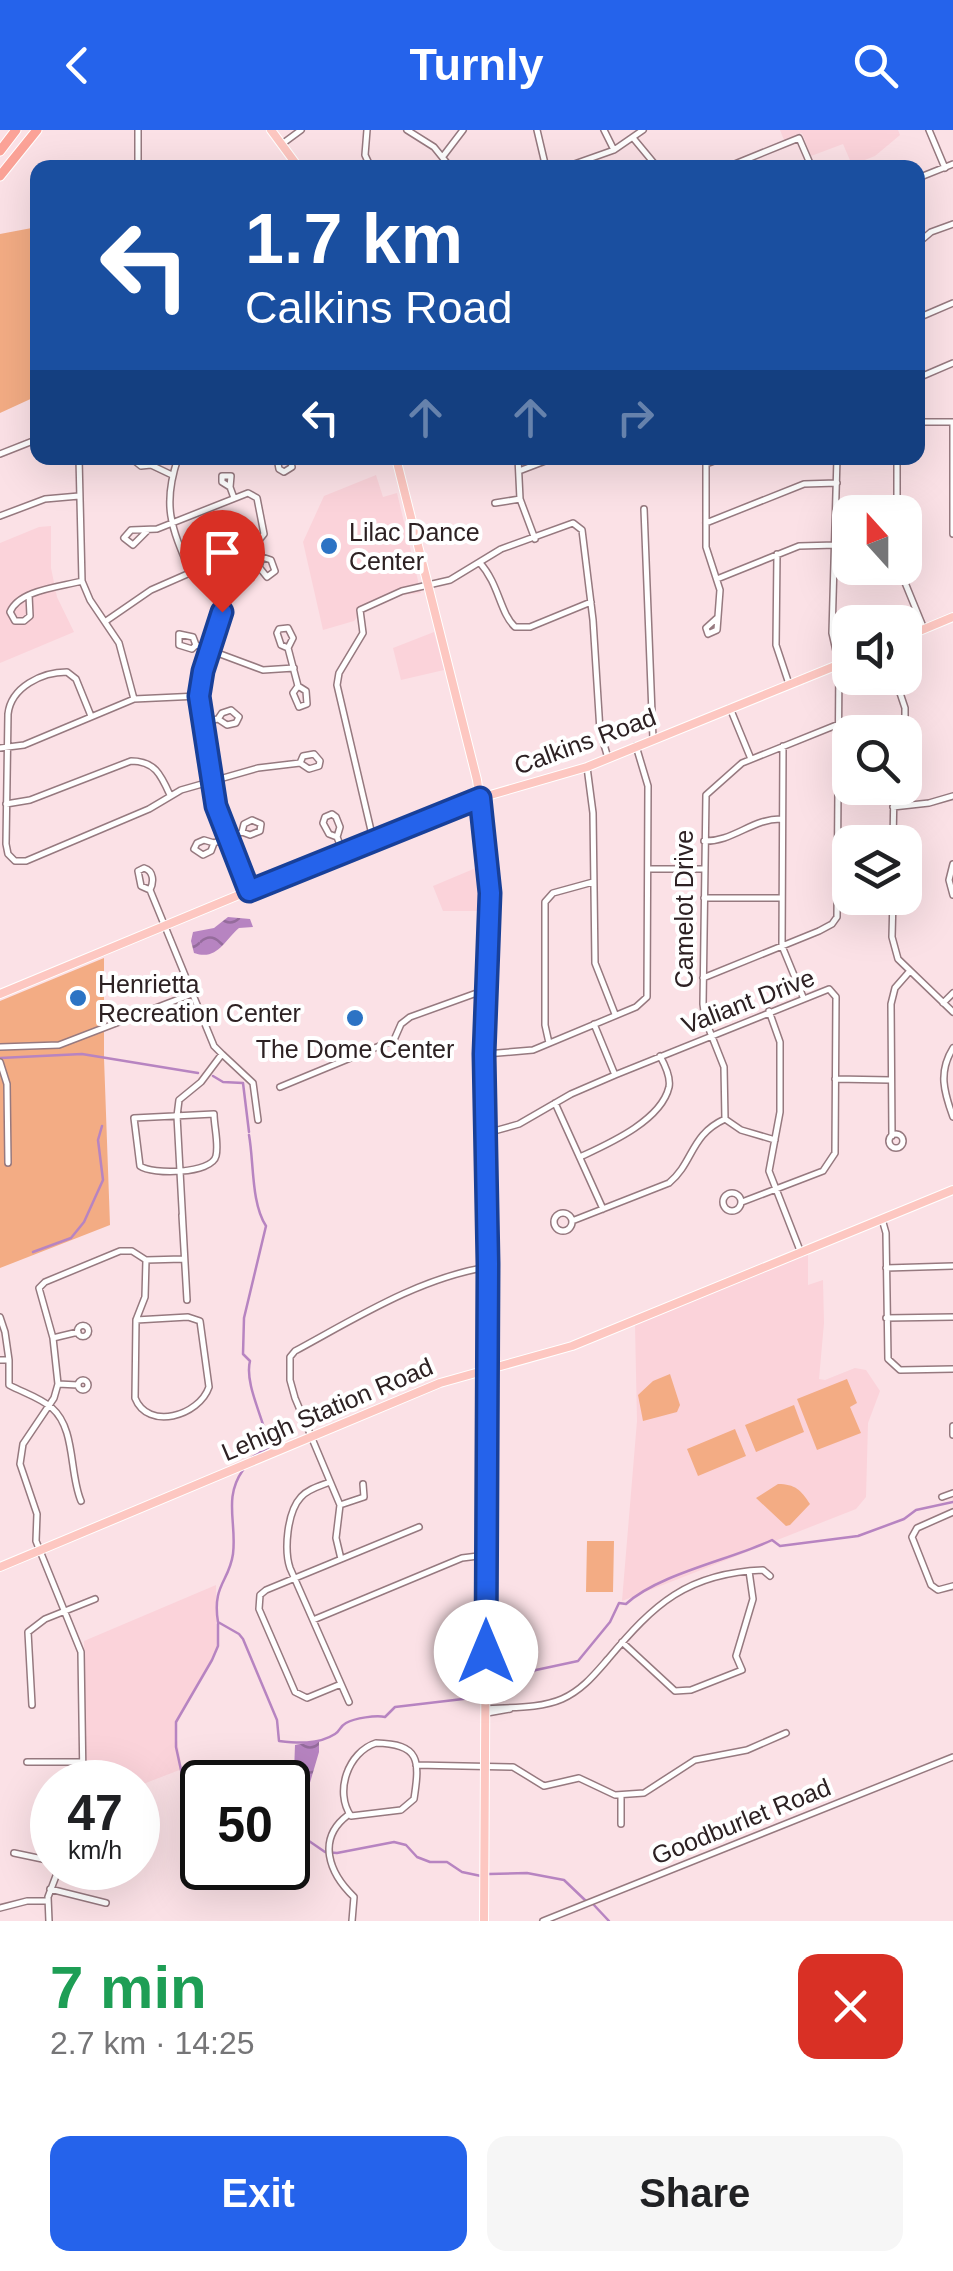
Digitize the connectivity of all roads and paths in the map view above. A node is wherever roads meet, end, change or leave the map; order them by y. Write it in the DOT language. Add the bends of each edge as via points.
graph roads {
  1 [pos="16,130"];
  2 [pos="37,130"];
  3 [pos="138,130"];
  4 [pos="272,130"];
  5 [pos="301,130"];
  6 [pos="367,130"];
  7 [pos="407,130"];
  8 [pos="463,130"];
  9 [pos="537,130"];
  10 [pos="604,130"];
  11 [pos="643,130"];
  12 [pos="929,130"];
  13 [pos="634,139"];
  14 [pos="282,144"];
  15 [pos="0,150"];
  16 [pos="614,150"];
  17 [pos="443,156"];
  18 [pos="138,160"];
  19 [pos="294,160"];
  20 [pos="367,160"];
  21 [pos="446,160"];
  22 [pos="544,160"];
  23 [pos="586,160"];
  24 [pos="651,160"];
  25 [pos="744,160"];
  26 [pos="808,160"];
  27 [pos="953,164"];
  28 [pos="944,168"];
  29 [pos="925,175"];
  30 [pos="0,176"];
  31 [pos="953,224"];
  32 [pos="925,236"];
  33 [pos="953,303"];
  34 [pos="925,315"];
  35 [pos="953,364"];
  36 [pos="925,375"];
  37 [pos="925,422"];
  38 [pos="953,422"];
  39 [pos="30,442"];
  40 [pos="0,454"];
  41 [pos="79,465"];
  42 [pos="156,465"];
  43 [pos="176,465"];
  44 [pos="398,465"];
  45 [pos="518,465"];
  46 [pos="536,465"];
  47 [pos="706,465"];
  48 [pos="837,465"];
  49 [pos="897,465"];
  50 [pos="518,472"];
  51 [pos="172,475"];
  52 [pos="837,483"];
  53 [pos="230,487"];
  54 [pos="837,495"];
  55 [pos="896,495"];
  56 [pos="78,496"];
  57 [pos="234,498"];
  58 [pos="520,499"];
  59 [pos="495,503"];
  60 [pos="644,509"];
  61 [pos="0,516"];
  62 [pos="171,524"];
  63 [pos="706,524"];
  64 [pos="146,530"];
  65 [pos="953,534"];
  66 [pos="535,539"];
  67 [pos="256,544"];
  68 [pos="832,544"];
  69 [pos="777,554"];
  70 [pos="262,557"];
  71 [pos="480,563"];
  72 [pos="206,565"];
  73 [pos="190,571"];
  74 [pos="717,579"];
  75 [pos="82,581"];
  76 [pos="907,585"];
  77 [pos="429,586"];
  78 [pos="29,596"];
  79 [pos="591,602"];
  80 [pos="953,617"];
  81 [pos="717,618"];
  82 [pos="106,620"];
  83 [pos="924,629"];
  84 [pos="196,645"];
  85 [pos="288,648"];
  86 [pos="210,650"];
  87 [pos="832,667"];
  88 [pos="294,668"];
  89 [pos="789,684"];
  90 [pos="298,686"];
  91 [pos="199,696"];
  92 [pos="134,699"];
  93 [pos="730,708"];
  94 [pos="92,716"];
  95 [pos="218,719"];
  96 [pos="202,722"];
  97 [pos="832,727"];
  98 [pos="654,739"];
  99 [pos="636,746"];
  100 [pos="784,746"];
  101 [pos="4,748"];
  102 [pos="608,758"];
  103 [pos="751,759"];
  104 [pos="300,763"];
  105 [pos="586,766"];
  106 [pos="212,782"];
  107 [pos="170,794"];
  108 [pos="953,796"];
  109 [pos="480,798"];
  110 [pos="6,804"];
  111 [pos="894,807"];
  112 [pos="783,819"];
  113 [pos="894,825"];
  114 [pos="242,832"];
  115 [pos="337,836"];
  116 [pos="227,838"];
  117 [pos="373,839"];
  118 [pos="704,841"];
  119 [pos="214,843"];
  120 [pos="343,852"];
  121 [pos="953,864"];
  122 [pos="649,869"];
  123 [pos="704,870"];
  124 [pos="593,882"];
  125 [pos="150,890"];
  126 [pos="249,891"];
  127 [pos="953,896"];
  128 [pos="704,898"];
  129 [pos="782,898"];
  130 [pos="836,915"];
  131 [pos="892,915"];
  132 [pos="164,926"];
  133 [pos="782,946"];
  134 [pos="909,972"];
  135 [pos="703,978"];
  136 [pos="486,990"];
  137 [pos="953,993"];
  138 [pos="0,994"];
  139 [pos="193,994"];
  140 [pos="802,997"];
  141 [pos="943,1003"];
  142 [pos="769,1011"];
  143 [pos="953,1012"];
  144 [pos="616,1015"];
  145 [pos="594,1024"];
  146 [pos="712,1034"];
  147 [pos="549,1043"];
  148 [pos="0,1047"];
  149 [pos="953,1048"];
  150 [pos="222,1054"];
  151 [pos="484,1054"];
  152 [pos="660,1056"];
  153 [pos="0,1062"];
  154 [pos="615,1075"];
  155 [pos="835,1079"];
  156 [pos="890,1080"];
  157 [pos="280,1088"];
  158 [pos="555,1103"];
  159 [pos="177,1116"];
  160 [pos="953,1117"];
  161 [pos="725,1119"];
  162 [pos="258,1120"];
  163 [pos="484,1134"];
  164 [pos="892,1136"];
  165 [pos="775,1140"];
  166 [pos="580,1157"];
  167 [pos="8,1163"];
  168 [pos="180,1170"];
  169 [pos="775,1190"];
  170 [pos="953,1190"];
  171 [pos="742,1202"];
  172 [pos="604,1210"];
  173 [pos="182,1214"];
  174 [pos="882,1219"];
  175 [pos="572,1221"];
  176 [pos="801,1253"];
  177 [pos="183,1259"];
  178 [pos="146,1260"];
  179 [pos="953,1266"];
  180 [pos="488,1268"];
  181 [pos="886,1268"];
  182 [pos="187,1300"];
  183 [pos="953,1316"];
  184 [pos="0,1317"];
  185 [pos="188,1317"];
  186 [pos="886,1318"];
  187 [pos="136,1320"];
  188 [pos="78,1332"];
  189 [pos="53,1338"];
  190 [pos="0,1360"];
  191 [pos="8,1360"];
  192 [pos="487,1369"];
  193 [pos="953,1369"];
  194 [pos="58,1384"];
  195 [pos="78,1385"];
  196 [pos="49,1406"];
  197 [pos="953,1426"];
  198 [pos="953,1435"];
  199 [pos="312,1437"];
  200 [pos="330,1482"];
  201 [pos="363,1484"];
  202 [pos="953,1493"];
  203 [pos="942,1497"];
  204 [pos="81,1501"];
  205 [pos="340,1504"];
  206 [pos="953,1512"];
  207 [pos="419,1527"];
  208 [pos="41,1550"];
  209 [pos="486,1555"];
  210 [pos="342,1559"];
  211 [pos="0,1568"];
  212 [pos="749,1571"];
  213 [pos="770,1576"];
  214 [pos="294,1578"];
  215 [pos="953,1586"];
  216 [pos="95,1598"];
  217 [pos="66,1610"];
  218 [pos="313,1620"];
  219 [pos="622,1642"];
  220 [pos="341,1684"];
  221 [pos="349,1702"];
  222 [pos="32,1706"];
  223 [pos="485,1711"];
  224 [pos="786,1732"];
  225 [pos="953,1757"];
  226 [pos="83,1760"];
  227 [pos="416,1765"];
  228 [pos="485,1766"];
  229 [pos="621,1796"];
  230 [pos="349,1814"];
  231 [pos="621,1824"];
  232 [pos="14,1853"];
  233 [pos="30,1856"];
  234 [pos="50,1890"];
  235 [pos="54,1890"];
  236 [pos="48,1900"];
  237 [pos="106,1903"];
  238 [pos="0,1908"];
  239 [pos="49,1921"];
  240 [pos="352,1921"];
  241 [pos="484,1921"];
  242 [pos="543,1921"];
  1 -- 15 [label="highway"];
  2 -- 30 [label="highway"];
  3 -- 18 [label="street"];
  4 -- 14 [label="main road"];
  5 -- 14 [label="street"];
  6 -- 20 [label="street"];
  7 -- 17 [label="street"];
  8 -- 17 [label="street"];
  9 -- 22 [label="street"];
  10 -- 16 [label="street"];
  11 -- 13 [label="street"];
  12 -- 28 [label="street"];
  13 -- 16 [label="street"];
  13 -- 24 [label="street"];
  14 -- 19 [label="main road"];
  16 -- 23 [label="street"];
  17 -- 21 [label="street"];
  25 -- 26 [label="street" via="798,138"];
  27 -- 28 [label="street"];
  28 -- 29 [label="street"];
  31 -- 32 [label="street"];
  33 -- 34 [label="street"];
  35 -- 36 [label="street"];
  37 -- 38 [label="street"];
  38 -- 65 [label="street"];
  39 -- 40 [label="street"];
  41 -- 56 [label="street"];
  42 -- 51 [label="street"];
  43 -- 51 [label="street"];
  44 -- 77 [label="main road"];
  45 -- 50 [label="street"];
  46 -- 50 [label="street"];
  47 -- 63 [label="street"];
  48 -- 52 [label="street"];
  49 -- 55 [label="street"];
  50 -- 58 [label="street"];
  51 -- 62 [label="street"];
  52 -- 54 [label="street"];
  52 -- 63 [label="street" via="804,484"];
  53 -- 57 [label="street"];
  56 -- 61 [label="street" via="45,499"];
  56 -- 75 [label="street"];
  57 -- 62 [label="street"];
  57 -- 67 [label="street" via="257,498 264,534"];
  58 -- 59 [label="street"];
  58 -- 66 [label="street"];
  60 -- 98 [label="street"];
  62 -- 64 [label="street"];
  62 -- 73 [label="street"];
  63 -- 74 [label="street"];
  66 -- 71 [label="street"];
  66 -- 79 [label="street" via="580,525"];
  67 -- 70 [label="street"];
  67 -- 72 [label="street"];
  68 -- 69 [label="street"];
  69 -- 74 [label="street"];
  69 -- 89 [label="street" via="776,644"];
  71 -- 77 [label="street"];
  71 -- 79 [label="street" via="495,582 508,620 519,628"];
  72 -- 73 [label="street"];
  72 -- 86 [label="street" via="222,612"];
  73 -- 82 [label="street"];
  74 -- 81 [label="street"];
  75 -- 78 [label="street"];
  75 -- 82 [label="street"];
  76 -- 83 [label="street"];
  77 -- 109 [label="main road"];
  77 -- 117 [label="street" via="360,610 362,632 338,678"];
  78 -- 78 [label="street" via="11,606 15,621 30,616"];
  79 -- 102 [label="street" via="599,725"];
  80 -- 83 [label="main road"];
  82 -- 92 [label="street" via="122,649"];
  84 -- 86 [label="street"];
  85 -- 88 [label="street"];
  86 -- 88 [label="street" via="270,671"];
  86 -- 91 [label="street"];
  87 -- 89 [label="main road, Calkins Road"];
  88 -- 90 [label="street"];
  89 -- 93 [label="main road, Calkins Road"];
  91 -- 92 [label="street"];
  91 -- 96 [label="street"];
  92 -- 94 [label="street"];
  93 -- 98 [label="main road, Calkins Road"];
  93 -- 103 [label="street"];
  94 -- 101 [label="street"];
  94 -- 101 [label="street" via="74,677 57,672 13,694"];
  95 -- 96 [label="street"];
  96 -- 106 [label="street"];
  97 -- 100 [label="street, Camelot Drive"];
  98 -- 99 [label="main road, Calkins Road"];
  99 -- 102 [label="main road, Calkins Road"];
  99 -- 122 [label="street" via="648,780"];
  100 -- 103 [label="street, Camelot Drive"];
  100 -- 112 [label="street"];
  101 -- 110 [label="street"];
  102 -- 105 [label="main road, Calkins Road"];
  103 -- 118 [label="street, Camelot Drive" via="708,792"];
  104 -- 106 [label="street"];
  105 -- 109 [label="main road, Calkins Road"];
  105 -- 124 [label="street"];
  106 -- 107 [label="street"];
  106 -- 116 [label="street"];
  107 -- 110 [label="street" via="156,768 130,761"];
  107 -- 110 [label="street" via="149,810 18,862 7,850"];
  108 -- 111 [label="street"];
  109 -- 117 [label="main road, Calkins Road"];
  109 -- 136 [label="main road" via="489,868"];
  111 -- 113 [label="street"];
  112 -- 118 [label="street"];
  112 -- 129 [label="street"];
  114 -- 116 [label="street"];
  115 -- 120 [label="street"];
  116 -- 119 [label="street"];
  116 -- 126 [label="street"];
  117 -- 120 [label="main road, Calkins Road"];
  118 -- 123 [label="street, Camelot Drive"];
  120 -- 126 [label="main road, Calkins Road"];
  121 -- 127 [label="street"];
  122 -- 123 [label="street"];
  122 -- 144 [label="street" via="649,991 643,1002"];
  123 -- 128 [label="street, Camelot Drive"];
  124 -- 144 [label="street" via="595,963"];
  124 -- 147 [label="street" via="554,893 546,902"];
  125 -- 132 [label="street"];
  126 -- 132 [label="main road, Calkins Road"];
  128 -- 129 [label="street"];
  128 -- 135 [label="street, Camelot Drive"];
  129 -- 133 [label="street"];
  130 -- 133 [label="street" via="829,926"];
  131 -- 134 [label="street" via="892,942"];
  132 -- 138 [label="main road, Calkins Road"];
  132 -- 139 [label="street"];
  133 -- 135 [label="street"];
  133 -- 140 [label="street"];
  134 -- 141 [label="street"];
  134 -- 156 [label="street" via="892,1000"];
  135 -- 146 [label="street, Camelot Drive"];
  136 -- 151 [label="main road"];
  136 -- 157 [label="street" via="410,1017 394,1040"];
  137 -- 141 [label="street"];
  139 -- 148 [label="street" via="60,1045"];
  139 -- 150 [label="street"];
  140 -- 142 [label="street, Valiant Drive"];
  140 -- 155 [label="street, Valiant Drive" via="823,989 834,994"];
  141 -- 143 [label="street"];
  142 -- 146 [label="street, Valiant Drive"];
  142 -- 165 [label="street" via="780,1042"];
  144 -- 145 [label="street"];
  145 -- 147 [label="street"];
  145 -- 154 [label="street"];
  146 -- 152 [label="street, Valiant Drive"];
  146 -- 161 [label="street, Camelot Drive" via="724,1067"];
  147 -- 151 [label="street"];
  149 -- 160 [label="street" via="943,1074"];
  150 -- 159 [label="street" via="179,1100"];
  150 -- 162 [label="street" via="253,1083"];
  151 -- 163 [label="main road"];
  152 -- 154 [label="street, Valiant Drive"];
  152 -- 166 [label="street" via="669,1086 657,1106 630,1132"];
  153 -- 167 [label="street" via="7,1084"];
  154 -- 158 [label="street, Valiant Drive"];
  155 -- 156 [label="street"];
  155 -- 169 [label="street, Valiant Drive" via="832,1162"];
  156 -- 164 [label="street"];
  158 -- 163 [label="street, Valiant Drive"];
  158 -- 166 [label="street"];
  159 -- 168 [label="street"];
  159 -- 168 [label="street" via="214,1114 216,1156 204,1167"];
  159 -- 168 [label="street" via="134,1118 136,1157 152,1172"];
  161 -- 165 [label="street"];
  161 -- 172 [label="street" via="698,1138 670,1183"];
  163 -- 180 [label="main road"];
  165 -- 169 [label="street" via="768,1166"];
  166 -- 172 [label="street"];
  168 -- 173 [label="street"];
  169 -- 171 [label="street, Valiant Drive"];
  169 -- 176 [label="street"];
  170 -- 174 [label="main road, Lehigh Station Road"];
  172 -- 175 [label="street"];
  173 -- 177 [label="street"];
  173 -- 182 [label="street"];
  174 -- 176 [label="main road, Lehigh Station Road"];
  174 -- 181 [label="street"];
  176 -- 192 [label="main road, Lehigh Station Road" via="572,1346"];
  177 -- 178 [label="street"];
  177 -- 182 [label="street"];
  178 -- 187 [label="street" via="145,1298"];
  178 -- 189 [label="street" via="120,1251 42,1283"];
  179 -- 181 [label="street"];
  180 -- 192 [label="main road"];
  180 -- 199 [label="street" via="422,1285 292,1354 290,1380"];
  181 -- 186 [label="street"];
  182 -- 185 [label="street"];
  183 -- 186 [label="street"];
  184 -- 191 [label="street"];
  185 -- 187 [label="street"];
  185 -- 187 [label="street" via="202,1326 209,1387 198,1404 165,1418 145,1415 134,1398"];
  186 -- 193 [label="street" via="887,1355 895,1368"];
  188 -- 189 [label="street"];
  189 -- 194 [label="street"];
  190 -- 191 [label="street"];
  191 -- 196 [label="street" via="9,1385"];
  192 -- 199 [label="main road, Lehigh Station Road"];
  192 -- 209 [label="main road"];
  194 -- 195 [label="street"];
  194 -- 196 [label="street"];
  196 -- 204 [label="street" via="65,1425"];
  196 -- 208 [label="street" via="20,1459"];
  197 -- 198 [label="street"];
  199 -- 200 [label="street"];
  199 -- 208 [label="main road, Lehigh Station Road"];
  200 -- 205 [label="street"];
  200 -- 214 [label="street" via="296,1504 286,1552"];
  201 -- 205 [label="street" via="364,1497"];
  202 -- 203 [label="street"];
  205 -- 210 [label="street" via="336,1538"];
  206 -- 215 [label="street" via="916,1528 912,1537 931,1586"];
  207 -- 210 [label="street"];
  208 -- 211 [label="main road, Lehigh Station Road"];
  208 -- 217 [label="street"];
  209 -- 218 [label="street" via="462,1558"];
  209 -- 223 [label="main road"];
  210 -- 214 [label="street"];
  212 -- 213 [label="street"];
  212 -- 219 [label="street" via="672,1594"];
  212 -- 219 [label="street" via="753,1598 736,1656 742,1670 675,1691"];
  214 -- 218 [label="street"];
  214 -- 220 [label="street" via="264,1591 258,1603 294,1690 307,1698"];
  216 -- 217 [label="street"];
  217 -- 222 [label="street" via="28,1632"];
  217 -- 226 [label="street" via="82,1658"];
  218 -- 220 [label="street"];
  219 -- 223 [label="street" via="589,1681 558,1701"];
  220 -- 221 [label="street"];
  223 -- 228 [label="main road"];
  224 -- 229 [label="street" via="747,1750 700,1758 654,1789"];
  225 -- 242 [label="street, Goodburlet Road"];
  227 -- 228 [label="street"];
  227 -- 230 [label="street" via="409,1806"];
  227 -- 230 [label="street" via="404,1745 362,1748 346,1776"];
  228 -- 229 [label="street" via="513,1767 544,1786 584,1779"];
  228 -- 241 [label="main road"];
  229 -- 231 [label="street"];
  230 -- 240 [label="street" via="331,1834 329,1853 338,1880 354,1897"];
  232 -- 233 [label="street"];
  234 -- 236 [label="street"];
  235 -- 237 [label="street"];
  236 -- 238 [label="street"];
  236 -- 239 [label="street"];
}
